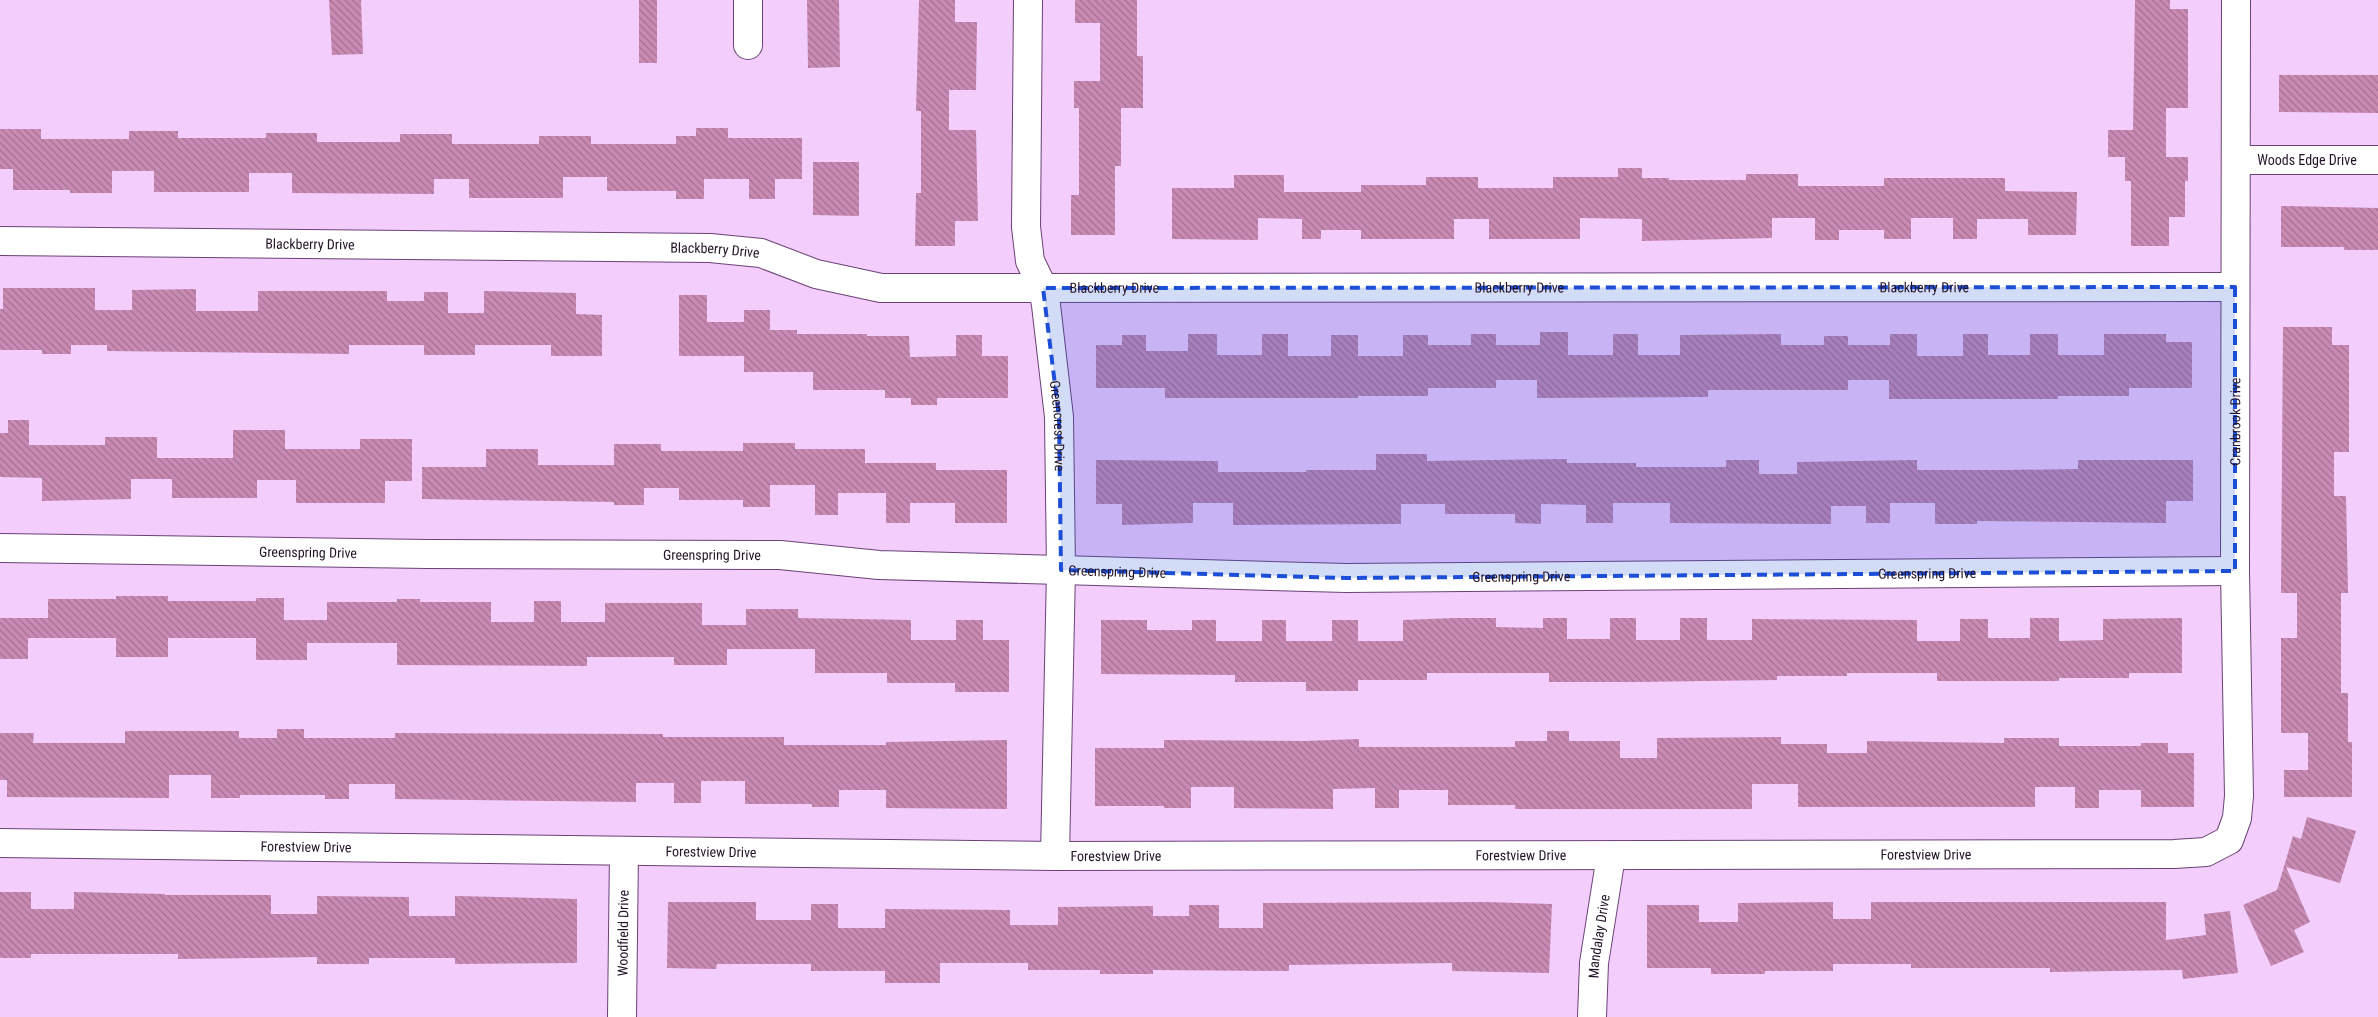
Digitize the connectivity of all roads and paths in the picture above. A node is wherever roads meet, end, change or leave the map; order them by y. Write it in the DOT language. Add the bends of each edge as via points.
graph roads {
  1 [pos="748,0"];
  2 [pos="1028,0"];
  3 [pos="2236,0"];
  4 [pos="748,45"];
  5 [pos="2236,160"];
  6 [pos="2378,160"];
  7 [pos="0,241"];
  8 [pos="2235,287"];
  9 [pos="1042,288"];
  10 [pos="0,548"];
  11 [pos="1062,570"];
  12 [pos="2235,571"];
  13 [pos="2229,840"];
  14 [pos="0,843"];
  15 [pos="624,851"];
  16 [pos="1055,856"];
  17 [pos="1610,856"];
  18 [pos="622,1017"];
  19 [pos="1592,1017"];
  1 -- 4 [label="street"];
  2 -- 9 [label="street, Greencrest Drive" via="1026,227 1030,261"];
  3 -- 5 [label="street, Cranbrook Drive"];
  5 -- 6 [label="street, Woods Edge Drive"];
  5 -- 8 [label="street, Cranbrook Drive"];
  7 -- 9 [label="street, Blackberry Drive" via="710,248 760,253 816,274 881,288"];
  8 -- 9 [label="street, Blackberry Drive"];
  8 -- 12 [label="street, Cranbrook Drive"];
  9 -- 11 [label="street, Greencrest Drive" via="1058,417"];
  10 -- 11 [label="street, Greenspring Drive" via="780,555 879,565"];
  11 -- 12 [label="street, Greenspring Drive" via="1346,578"];
  11 -- 16 [label="street, Greencrest Drive"];
  12 -- 13 [label="street, Cranbrook Drive" via="2239,796 2237,818"];
  13 -- 17 [label="street, Forestview Drive" via="2206,852 2174,854"];
  14 -- 15 [label="street, Forestview Drive"];
  15 -- 16 [label="street, Forestview Drive"];
  15 -- 18 [label="street, Woodfield Drive"];
  16 -- 17 [label="street, Forestview Drive"];
  17 -- 19 [label="street, Mandalay Drive" via="1594,963"];
}
